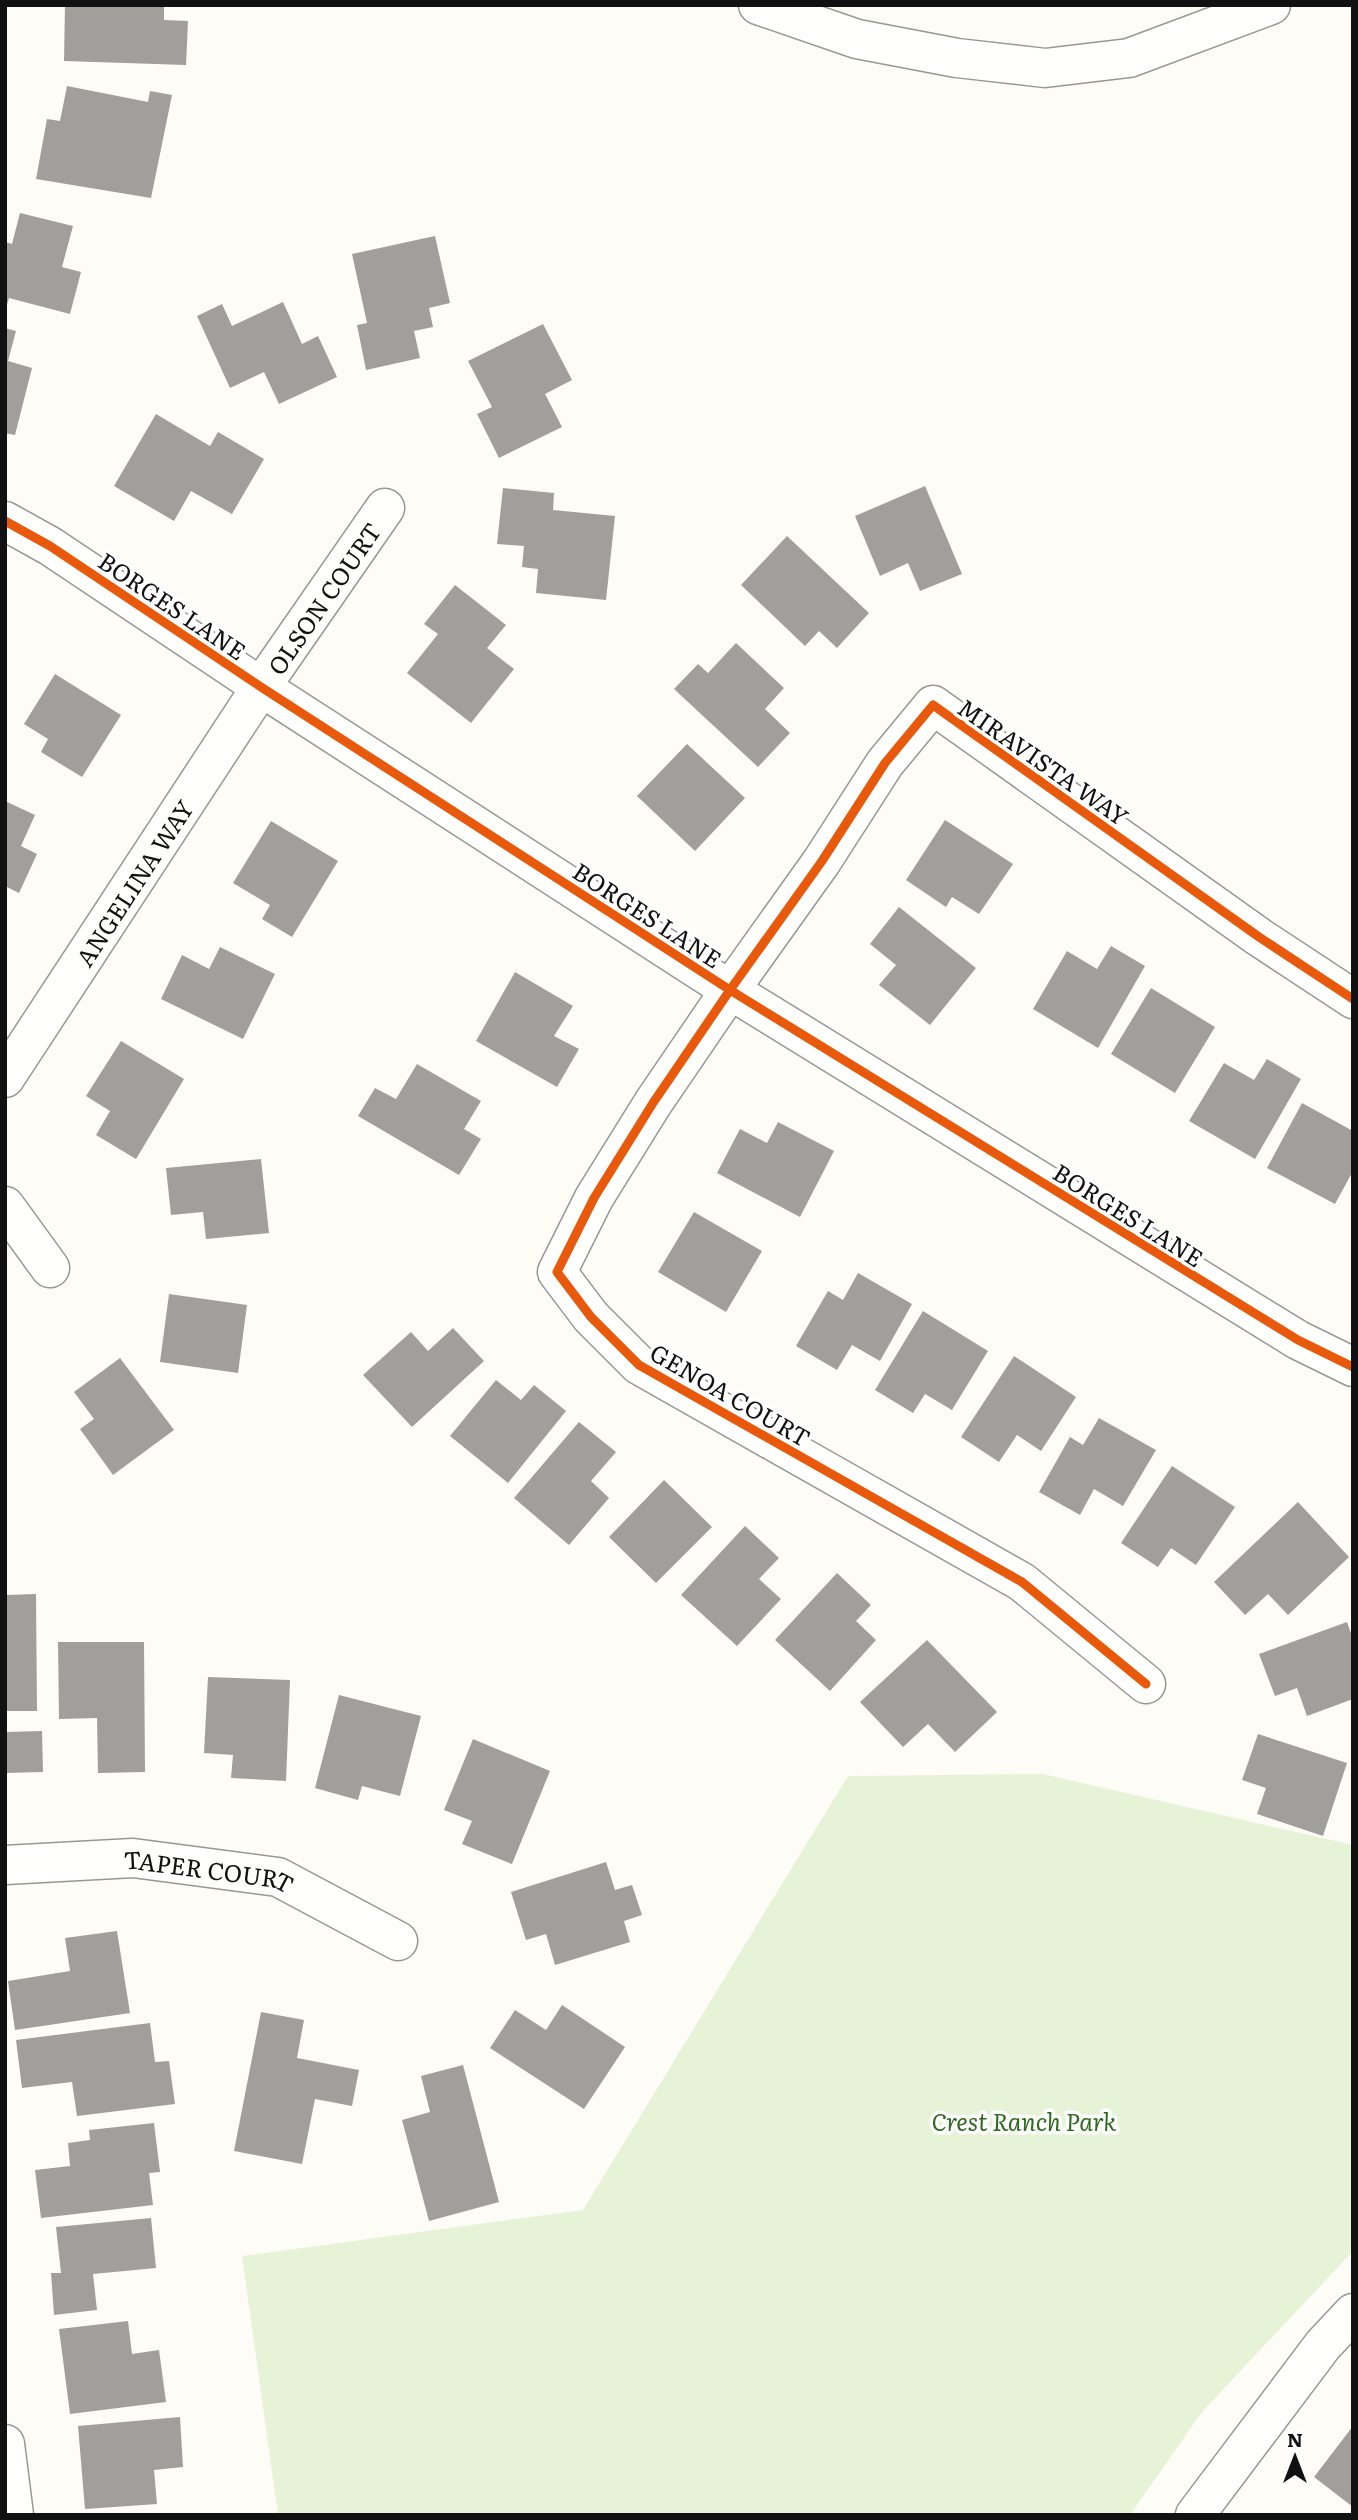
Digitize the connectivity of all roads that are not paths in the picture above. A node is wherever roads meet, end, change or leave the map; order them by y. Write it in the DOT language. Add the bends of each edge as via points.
graph roads {
  1 [pos="758,5"];
  2 [pos="1271,5"];
  3 [pos="385,508"];
  4 [pos="5,521"];
  5 [pos="261,687"];
  6 [pos="730,990"];
  7 [pos="1353,999"];
  8 [pos="5,1078"];
  9 [pos="5,1206"];
  10 [pos="50,1268"];
  11 [pos="1353,1367"];
  12 [pos="1146,1684"];
  13 [pos="5,1865"];
  14 [pos="398,1941"];
  15 [pos="1353,2313"];
  16 [pos="5,2444"];
  17 [pos="14,2515"];
  18 [pos="1195,2515"];
  1 -- 2 [label="street" via="856,39 1045,68 1129,58"];
  3 -- 5 [label="street, OLSON COURT"];
  4 -- 5 [label="street, BORGES LANE" via="50,546"];
  5 -- 6 [label="street, BORGES LANE"];
  5 -- 8 [label="street, ANGELINA WAY"];
  6 -- 7 [label="street, MIRAVISTA WAY" via="885,763 933,705"];
  6 -- 11 [label="street, BORGES LANE" via="1297,1340"];
  6 -- 12 [label="street, GENOA COURT" via="594,1198 557,1272 591,1317 639,1365 1022,1582"];
  9 -- 10 [label="street"];
  13 -- 14 [label="street, TAPER COURT" via="133,1858 278,1877"];
  15 -- 18 [label="street"];
  16 -- 17 [label="street"];
}
